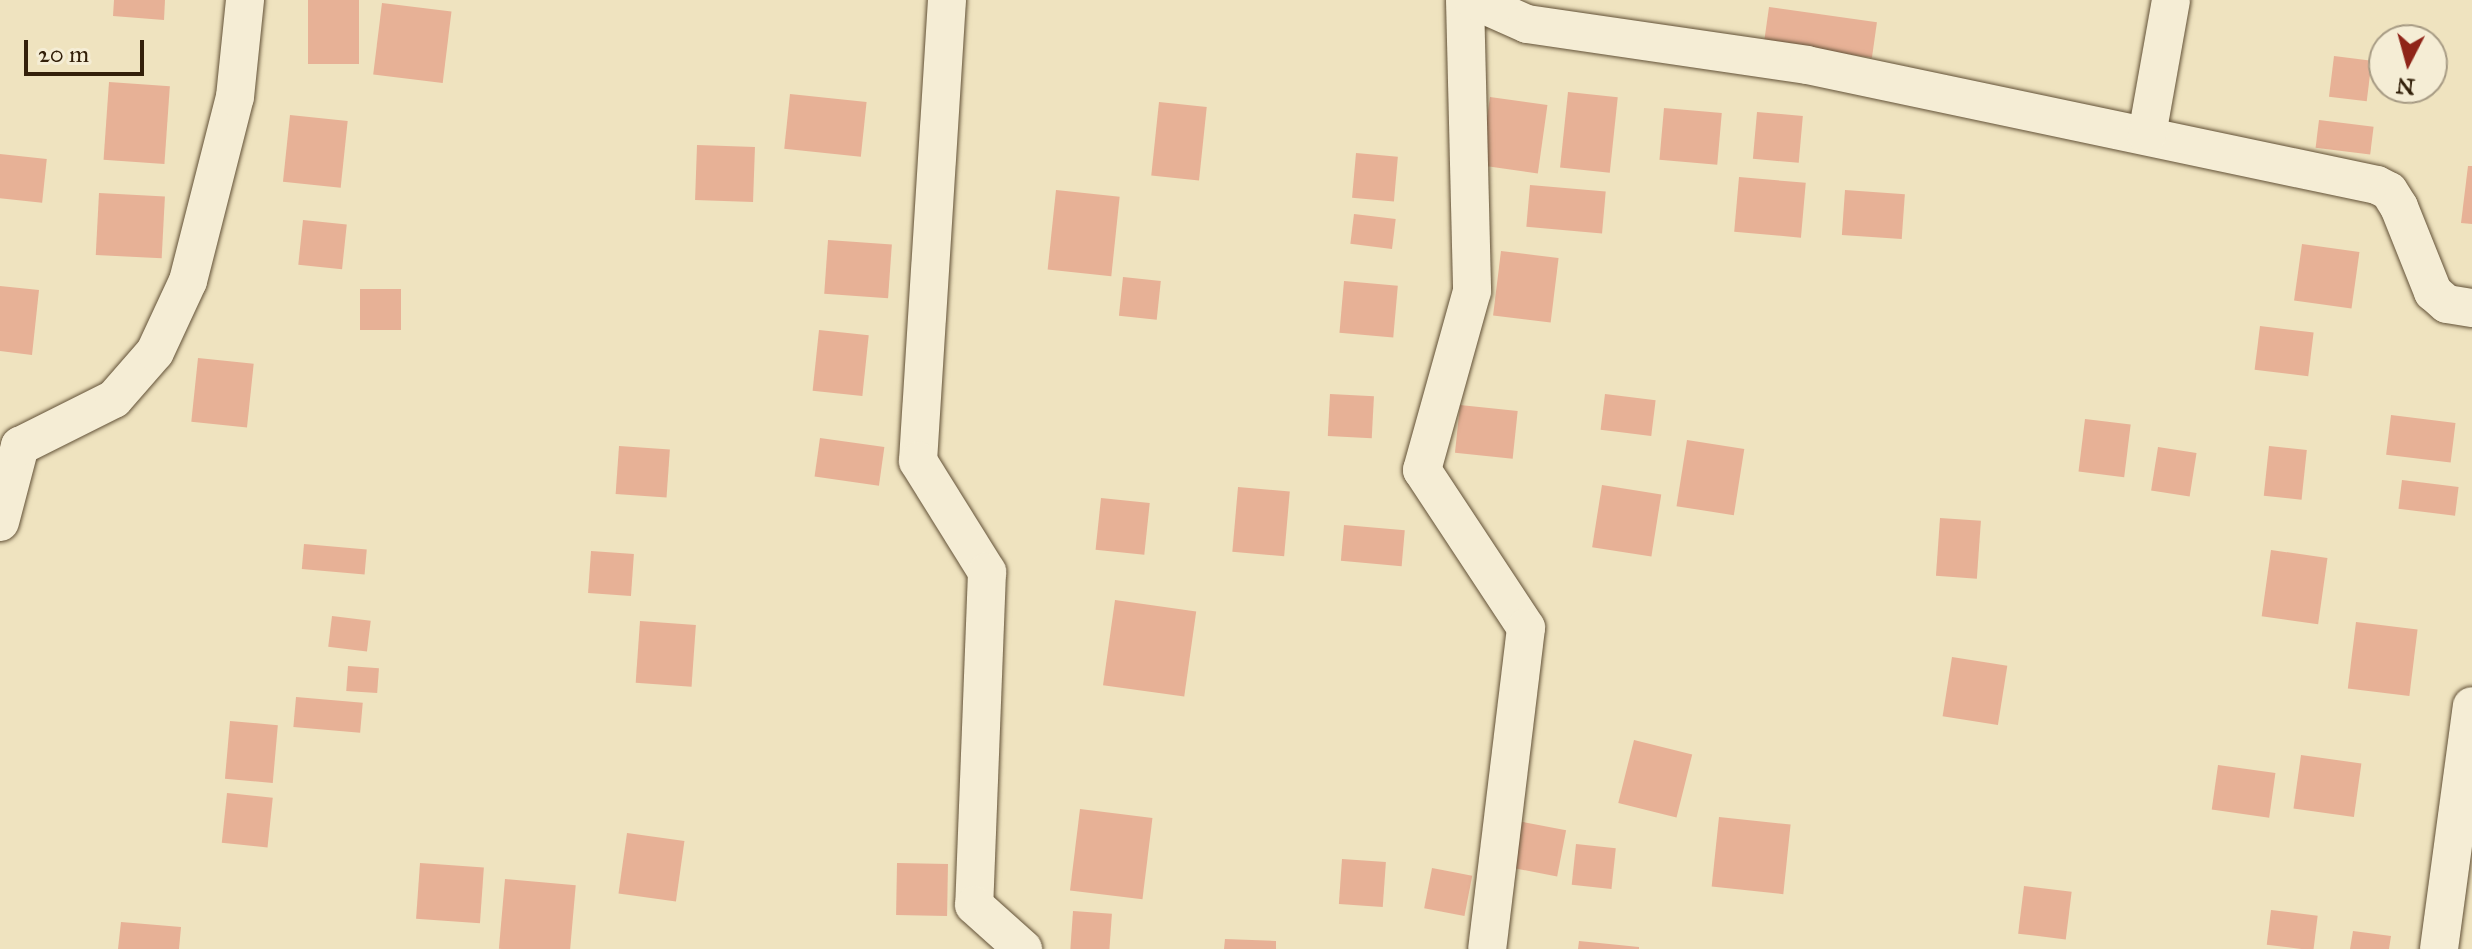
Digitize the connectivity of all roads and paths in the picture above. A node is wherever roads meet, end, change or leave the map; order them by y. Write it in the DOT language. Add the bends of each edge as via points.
graph roads {
  1 [pos="245,0"];
  2 [pos="947,0"];
  3 [pos="1465,0"];
  4 [pos="1473,0"];
  5 [pos="2171,0"];
  6 [pos="2147,135"];
  7 [pos="2472,308"];
  8 [pos="0,522"];
  9 [pos="2472,706"];
  10 [pos="1023,949"];
  11 [pos="1487,949"];
  12 [pos="2439,949"];
  1 -- 8 [label="street" via="235,97 188,281 155,352 114,399 20,446"];
  2 -- 10 [label="street" via="918,461 987,572 974,905"];
  3 -- 11 [label="street" via="1472,291 1422,470 1526,628"];
  4 -- 6 [label="street" via="1527,24 1807,65"];
  5 -- 6 [label="street"];
  6 -- 7 [label="street" via="2389,191 2433,292 2447,304"];
  9 -- 12 [label="street"];
}
